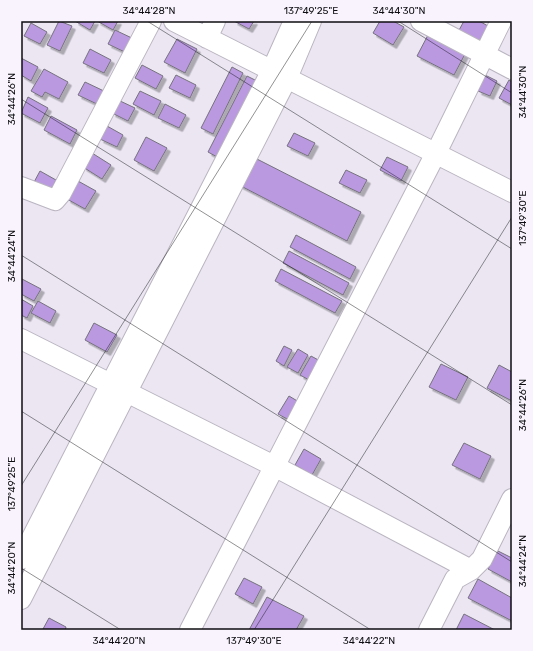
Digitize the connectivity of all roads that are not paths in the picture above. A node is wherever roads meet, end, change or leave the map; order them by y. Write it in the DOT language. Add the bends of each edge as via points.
graph roads {
  1 [pos="151,21"];
  2 [pos="174,21"];
  3 [pos="294,21"];
  4 [pos="311,21"];
  5 [pos="421,21"];
  6 [pos="501,21"];
  7 [pos="211,29"];
  8 [pos="483,55"];
  9 [pos="512,69"];
  10 [pos="279,74"];
  11 [pos="436,153"];
  12 [pos="512,192"];
  13 [pos="23,193"];
  14 [pos="21,339"];
  15 [pos="119,388"];
  16 [pos="274,466"];
  17 [pos="512,499"];
  18 [pos="21,559"];
  19 [pos="471,570"];
  20 [pos="21,599"];
  21 [pos="190,630"];
  22 [pos="428,630"];
  1 -- 13 [label="street" via="61,193 55,200"];
  2 -- 7 [label="street"];
  3 -- 10 [label="street"];
  4 -- 10 [label="street"];
  5 -- 8 [label="street"];
  6 -- 8 [label="street"];
  7 -- 10 [label="street"];
  8 -- 9 [label="street"];
  8 -- 11 [label="street"];
  10 -- 11 [label="street"];
  10 -- 15 [label="street"];
  11 -- 12 [label="street"];
  11 -- 16 [label="street"];
  14 -- 15 [label="street"];
  15 -- 16 [label="street"];
  15 -- 18 [label="street"];
  15 -- 20 [label="street"];
  16 -- 19 [label="street"];
  16 -- 21 [label="street"];
  17 -- 19 [label="street" via="482,559"];
  19 -- 22 [label="street" via="455,578"];
}
